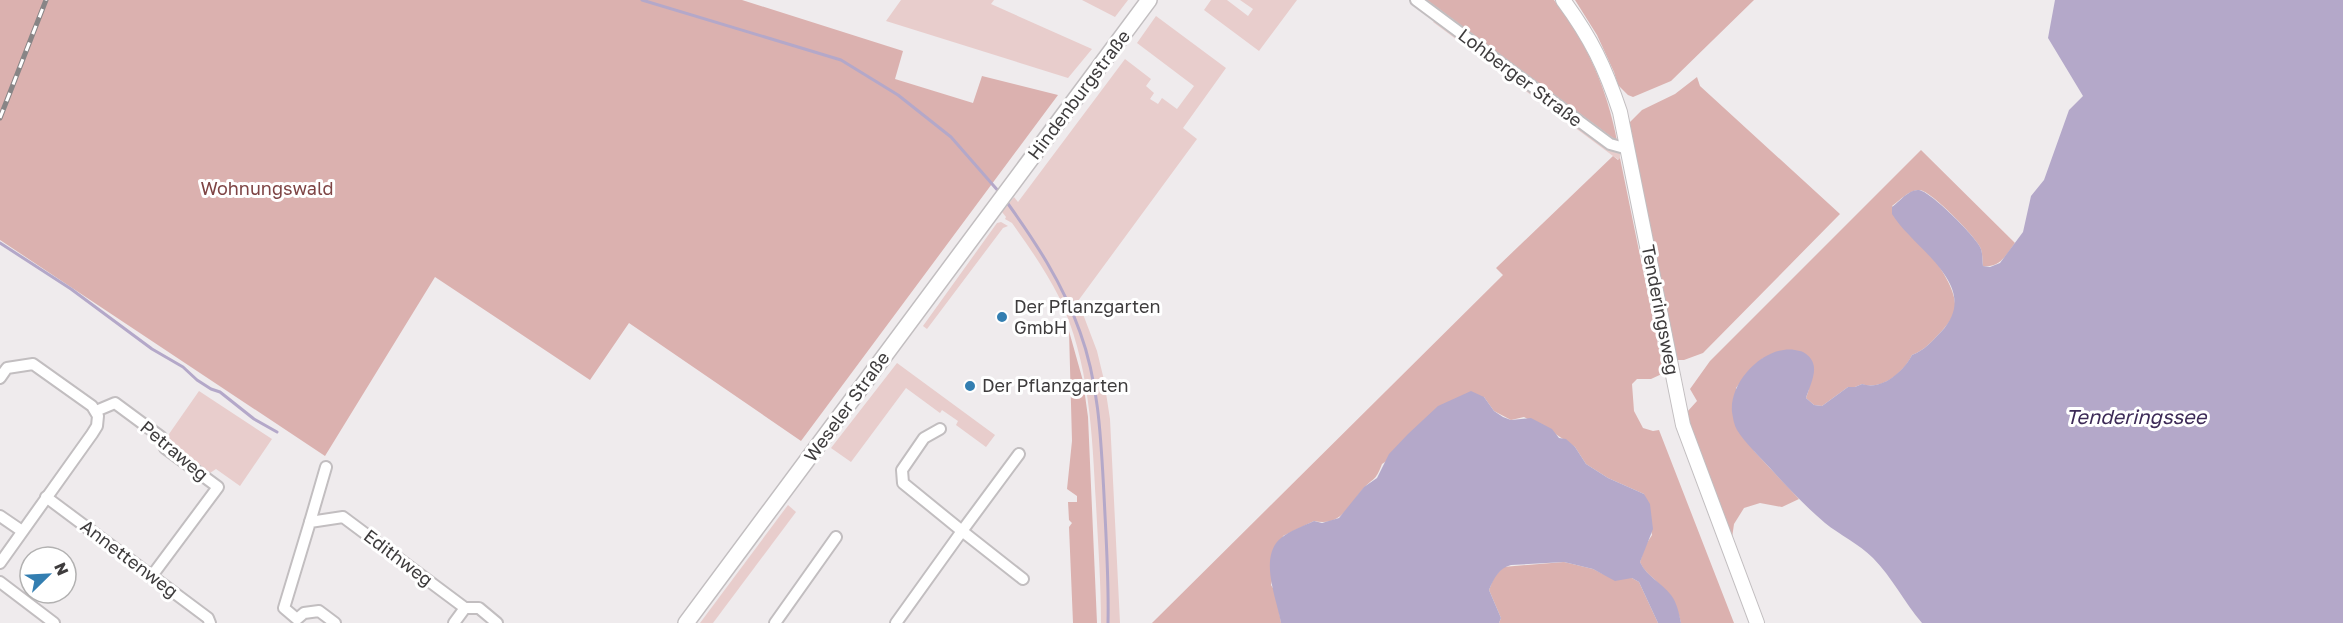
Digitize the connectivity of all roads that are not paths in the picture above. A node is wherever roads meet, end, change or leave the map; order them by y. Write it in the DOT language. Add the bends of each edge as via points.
graph roads {
  1 [pos="1149,0"];
  2 [pos="1416,0"];
  3 [pos="1563,0"];
  4 [pos="1628,149"];
  5 [pos="1008,190"];
  6 [pos="0,378"];
  7 [pos="96,411"];
  8 [pos="940,429"];
  9 [pos="1019,454"];
  10 [pos="327,467"];
  11 [pos="46,497"];
  12 [pos="0,516"];
  13 [pos="310,522"];
  14 [pos="22,531"];
  15 [pos="962,531"];
  16 [pos="836,537"];
  17 [pos="0,563"];
  18 [pos="151,577"];
  19 [pos="1023,579"];
  20 [pos="0,582"];
  21 [pos="465,608"];
  22 [pos="295,621"];
  23 [pos="54,623"];
  24 [pos="210,623"];
  25 [pos="335,623"];
  26 [pos="454,623"];
  27 [pos="497,623"];
  28 [pos="686,623"];
  29 [pos="775,623"];
  30 [pos="896,623"];
  31 [pos="1757,623"];
  1 -- 5 [label="main road, Hindenburgstraße"];
  2 -- 4 [label="street, Lohberger Straße" via="1610,144"];
  3 -- 4 [label="street, Tenderingsweg" via="1606,72"];
  4 -- 31 [label="street, Tenderingsweg" via="1683,424"];
  5 -- 28 [label="main road, Weseler Straße"];
  6 -- 7 [label="street" via="7,368 33,364"];
  7 -- 11 [label="street" via="97,426"];
  7 -- 18 [label="street, Petraweg" via="116,403 161,436 165,448 218,487"];
  8 -- 15 [label="street" via="924,438 902,470 903,483"];
  9 -- 15 [label="street"];
  10 -- 13 [label="street"];
  11 -- 14 [label="street"];
  11 -- 18 [label="street, Annettenweg"];
  12 -- 14 [label="street"];
  13 -- 21 [label="street, Edithweg" via="343,518"];
  13 -- 22 [label="street" via="284,608"];
  14 -- 17 [label="street"];
  15 -- 19 [label="street"];
  15 -- 30 [label="street"];
  16 -- 29 [label="street"];
  18 -- 24 [label="street, Annettenweg"];
  20 -- 23 [label="street"];
  21 -- 26 [label="street"];
  21 -- 27 [label="street, Edithweg" via="479,608"];
  22 -- 25 [label="street" via="304,613 319,611"];
}
